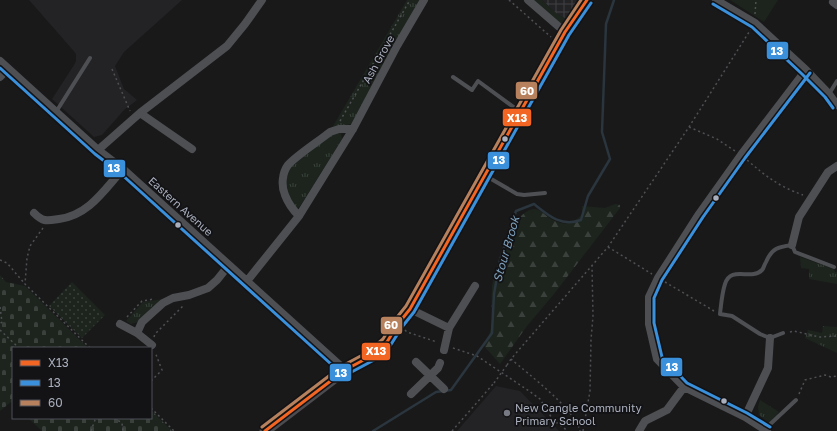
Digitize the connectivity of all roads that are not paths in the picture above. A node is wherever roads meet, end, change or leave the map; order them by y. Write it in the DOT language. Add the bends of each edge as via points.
graph roads {
  1 [pos="262,0"];
  2 [pos="424,0"];
  3 [pos="528,0"];
  4 [pos="587,0"];
  5 [pos="716,0"];
  6 [pos="565,32"];
  7 [pos="90,58"];
  8 [pos="0,61"];
  9 [pos="8,69"];
  10 [pos="806,70"];
  11 [pos="0,77"];
  12 [pos="454,77"];
  13 [pos="837,81"];
  14 [pos="829,94"];
  15 [pos="837,105"];
  16 [pos="520,111"];
  17 [pos="56,112"];
  18 [pos="139,114"];
  19 [pos="353,129"];
  20 [pos="192,149"];
  21 [pos="98,150"];
  22 [pos="837,166"];
  23 [pos="123,169"];
  24 [pos="484,175"];
  25 [pos="545,193"];
  26 [pos="34,213"];
  27 [pos="299,216"];
  28 [pos="792,245"];
  29 [pos="228,265"];
  30 [pos="834,267"];
  31 [pos="247,281"];
  32 [pos="475,286"];
  33 [pos="410,309"];
  34 [pos="120,324"];
  35 [pos="449,328"];
  36 [pos="783,333"];
  37 [pos="137,334"];
  38 [pos="770,338"];
  39 [pos="152,345"];
  40 [pos="444,348"];
  41 [pos="416,362"];
  42 [pos="440,363"];
  43 [pos="346,370"];
  44 [pos="430,376"];
  45 [pos="684,387"];
  46 [pos="444,389"];
  47 [pos="411,394"];
  48 [pos="796,400"];
  49 [pos="745,416"];
  50 [pos="766,430"];
  51 [pos="265,431"];
  52 [pos="639,431"];
  1 -- 18 [label="street" via="227,46"];
  2 -- 19 [label="street, Ash Grove"];
  3 -- 6 [label="street"];
  4 -- 6 [label="street"];
  5 -- 10 [label="street" via="755,21"];
  6 -- 16 [label="street"];
  7 -- 17 [label="lane"];
  8 -- 9 [label="street, Eastern Avenue"];
  9 -- 11 [label="street"];
  9 -- 17 [label="street, Eastern Avenue"];
  10 -- 14 [label="street"];
  10 -- 45 [label="street" via="699,214 658,278 649,297 649,324 657,359"];
  12 -- 16 [label="lane" via="472,90 478,81"];
  13 -- 14 [label="lane"];
  14 -- 15 [label="street"];
  16 -- 24 [label="street"];
  17 -- 21 [label="street, Eastern Avenue"];
  18 -- 20 [label="street"];
  18 -- 21 [label="street"];
  19 -- 27 [label="street, Ash Grove"];
  19 -- 27 [label="street" via="330,132 288,166 282,183 284,194"];
  21 -- 23 [label="street, Eastern Avenue"];
  22 -- 28 [label="street" via="828,172 799,217"];
  23 -- 26 [label="street" via="80,213 47,220 41,220"];
  23 -- 29 [label="street, Eastern Avenue"];
  24 -- 25 [label="lane" via="517,194"];
  24 -- 33 [label="street"];
  27 -- 31 [label="street, Ash Grove"];
  28 -- 30 [label="lane" via="795,252"];
  28 -- 38 [label="lane" via="772,250 763,269 757,273 731,275 725,284 720,314 732,316"];
  29 -- 31 [label="street, Eastern Avenue"];
  29 -- 37 [label="street" via="208,288 163,303 142,322"];
  31 -- 43 [label="street, Eastern Avenue"];
  32 -- 35 [label="street"];
  33 -- 35 [label="street"];
  33 -- 43 [label="street" via="387,342 371,356"];
  34 -- 37 [label="street"];
  35 -- 40 [label="street"];
  36 -- 38 [label="lane"];
  37 -- 39 [label="street"];
  38 -- 49 [label="street" via="768,368"];
  41 -- 44 [label="street"];
  42 -- 44 [label="street"];
  43 -- 51 [label="street"];
  44 -- 46 [label="street"];
  44 -- 47 [label="street"];
  45 -- 49 [label="street"];
  45 -- 52 [label="street" via="667,410 645,421"];
  48 -- 50 [label="lane"];
  49 -- 50 [label="street"];
}
